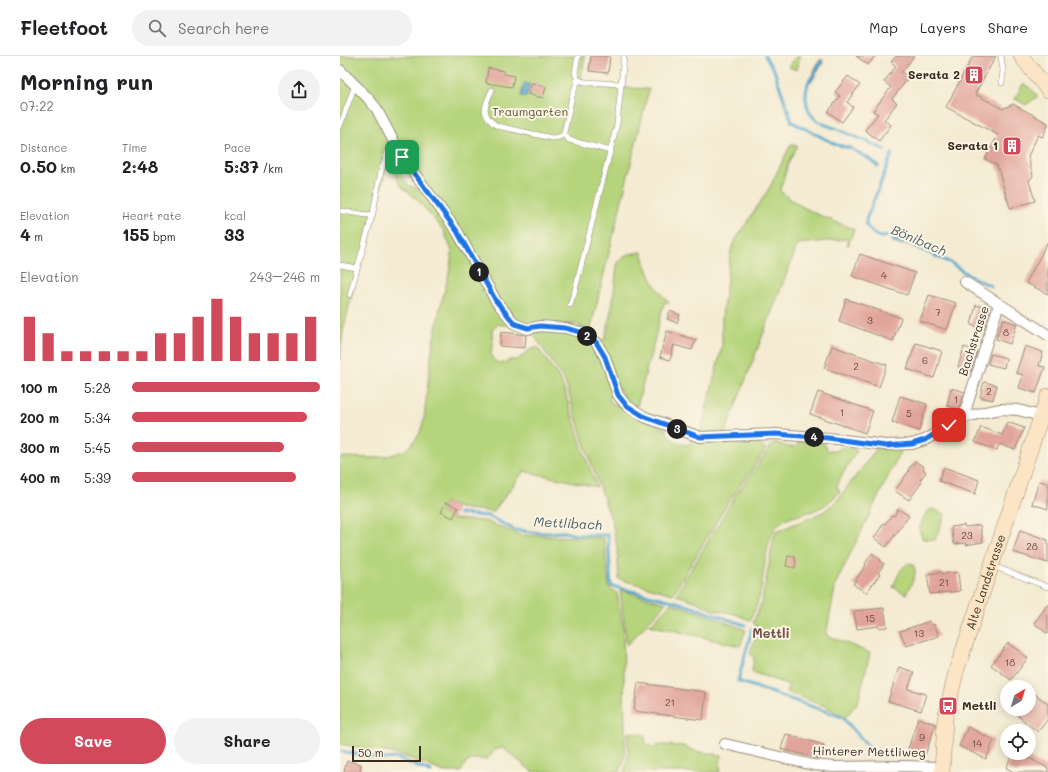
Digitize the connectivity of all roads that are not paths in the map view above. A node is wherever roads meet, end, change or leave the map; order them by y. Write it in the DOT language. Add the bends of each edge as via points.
graph roads {
  1 [pos="578,56"];
  2 [pos="624,56"];
  3 [pos="1001,56"];
  4 [pos="1021,56"];
  5 [pos="340,70"];
  6 [pos="578,80"];
  7 [pos="1002,83"];
  8 [pos="622,84"];
  9 [pos="355,85"];
  10 [pos="492,90"];
  11 [pos="1048,90"];
  12 [pos="340,126"];
  13 [pos="565,134"];
  14 [pos="394,143"];
  15 [pos="611,151"];
  16 [pos="342,211"];
  17 [pos="373,214"];
  18 [pos="340,265"];
  19 [pos="357,268"];
  20 [pos="965,282"];
  21 [pos="350,295"];
  22 [pos="999,304"];
  23 [pos="570,305"];
  24 [pos="1048,335"];
  25 [pos="1048,396"];
  26 [pos="1041,416"];
  27 [pos="963,418"];
  28 [pos="991,566"];
  29 [pos="1048,587"];
  30 [pos="725,744"];
  31 [pos="942,769"];
  1 -- 6 [label="lane" via="575,72"];
  2 -- 8 [label="lane"];
  3 -- 7 [label="lane"];
  4 -- 11 [label="main road"];
  5 -- 9 [label="street"];
  6 -- 8 [label="lane"];
  6 -- 13 [label="lane" via="564,128"];
  8 -- 15 [label="lane"];
  9 -- 12 [label="lane"];
  9 -- 14 [label="street" via="376,108"];
  10 -- 13 [label="lane" via="485,116 497,126 552,138"];
  13 -- 15 [label="lane" via="569,140"];
  14 -- 17 [label="lane" via="383,165"];
  14 -- 27 [label="street" via="457,231 496,301 515,324 528,328 565,328 584,333 596,342 605,357 618,395 626,405 645,417 700,437 776,434 886,446 925,440"];
  15 -- 23 [label="lane"];
  16 -- 17 [label="lane"];
  17 -- 19 [label="lane"];
  18 -- 19 [label="lane"];
  19 -- 21 [label="lane"];
  20 -- 22 [label="street"];
  22 -- 24 [label="street, Bachstrasse"];
  22 -- 27 [label="street, Bachstrasse"];
  25 -- 26 [label="main road, Alte Landstrasse"];
  26 -- 27 [label="street" via="1018,410 1001,410"];
  26 -- 28 [label="main road, Alte Landstrasse"];
  28 -- 29 [label="lane"];
  28 -- 31 [label="main road, Alte Landstrasse" via="952,686 945,719"];
  30 -- 31 [label="street, Hinterer Mettliweg" via="813,765"];
}
